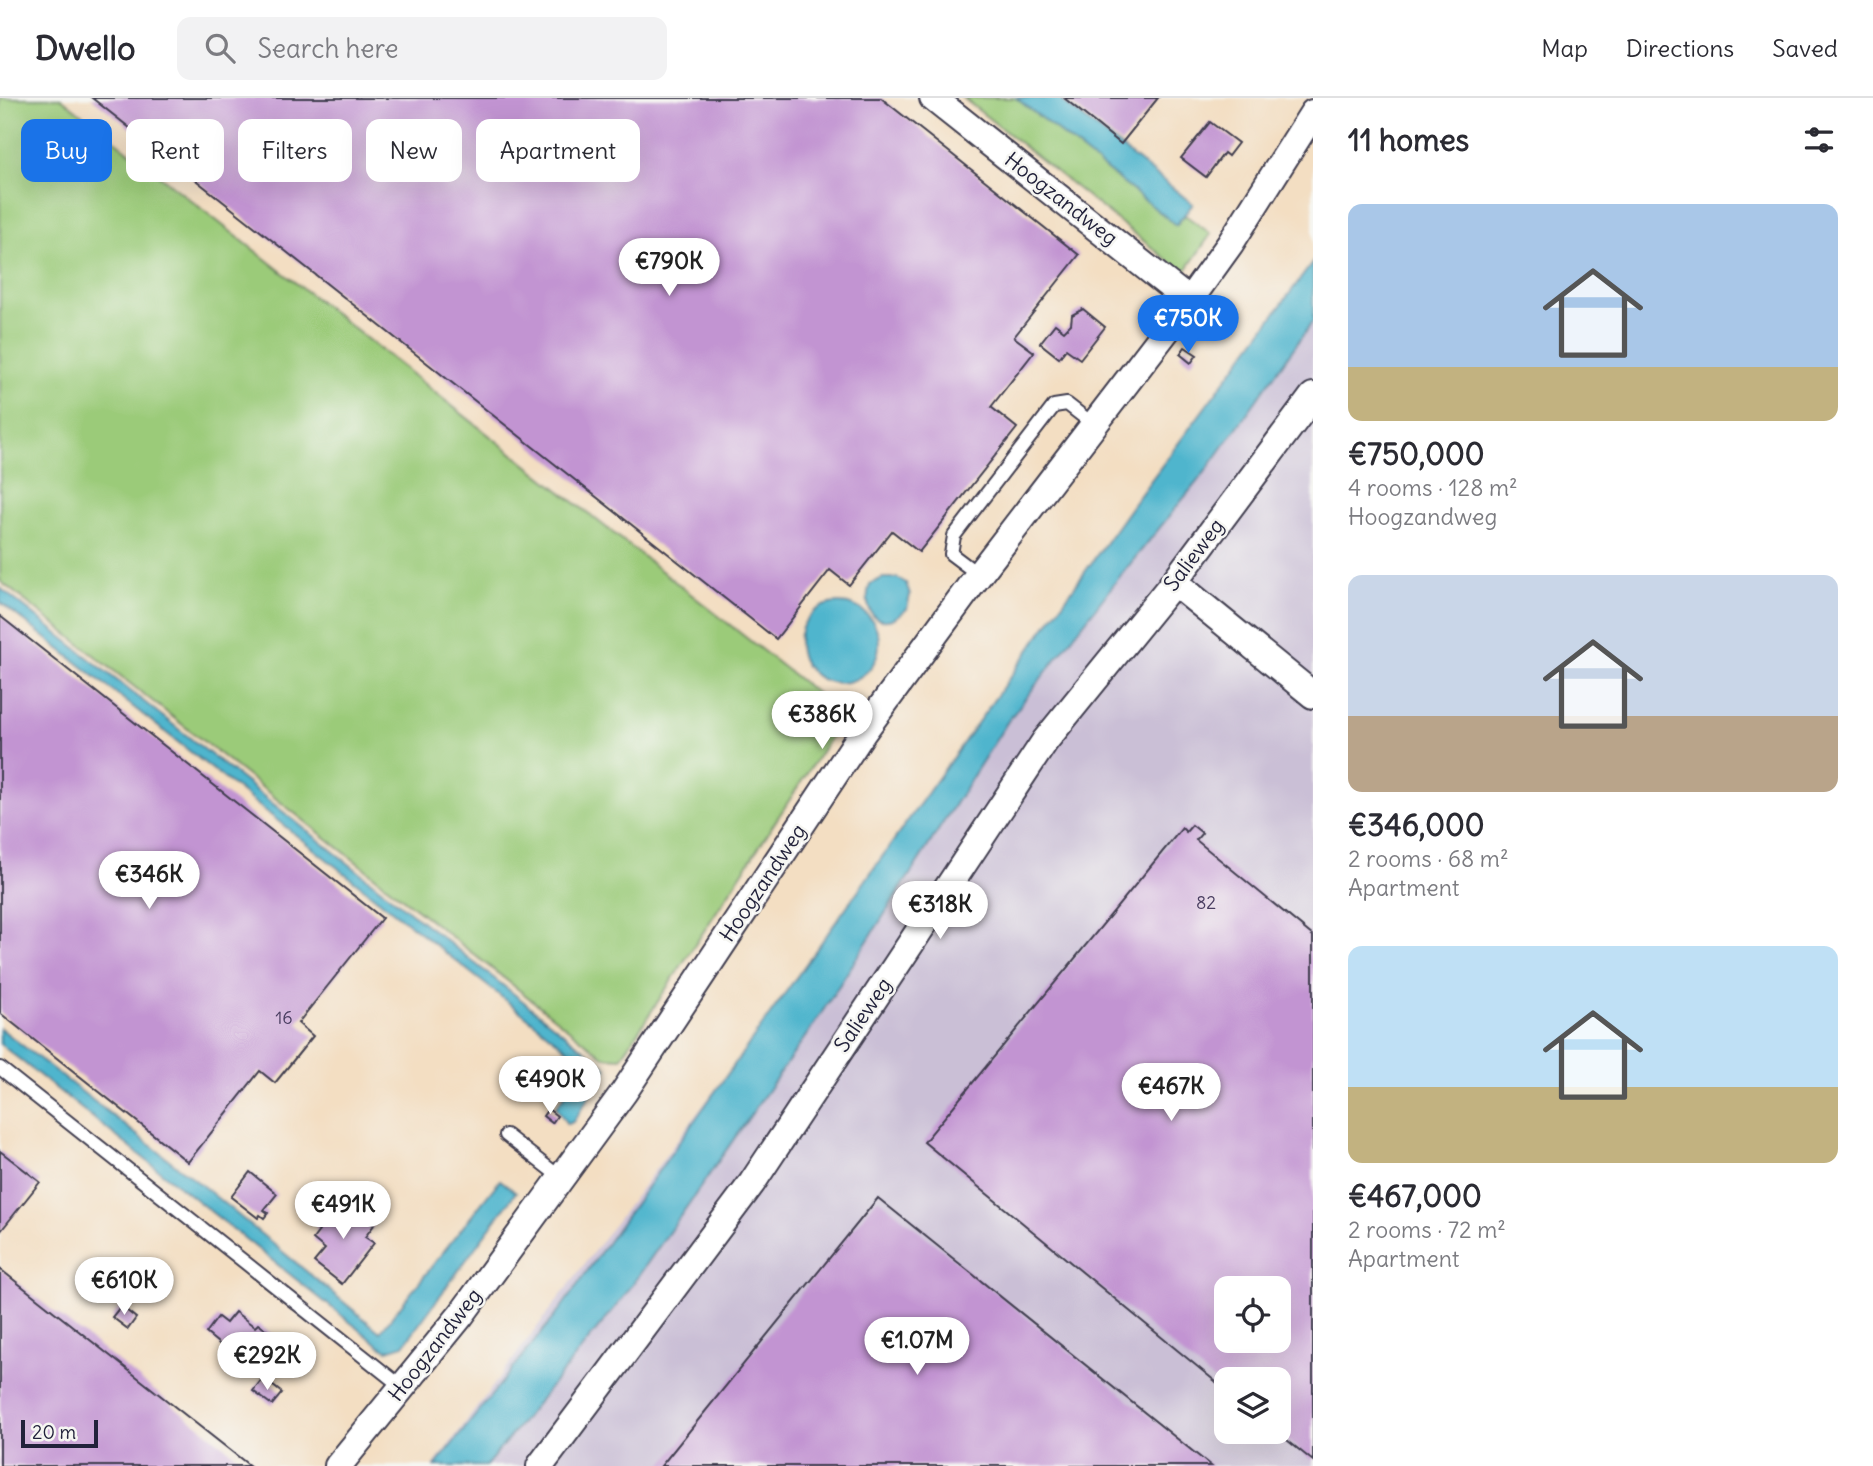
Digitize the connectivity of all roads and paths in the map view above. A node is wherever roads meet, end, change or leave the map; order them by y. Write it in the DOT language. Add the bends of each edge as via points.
graph roads {
  1 [pos="933,98"];
  2 [pos="1313,113"];
  3 [pos="1189,301"];
  4 [pos="1313,396"];
  5 [pos="1094,425"];
  6 [pos="979,575"];
  7 [pos="1174,582"];
  8 [pos="1313,695"];
  9 [pos="0,1068"];
  10 [pos="506,1135"];
  11 [pos="561,1178"];
  12 [pos="402,1387"];
  13 [pos="338,1466"];
  14 [pos="540,1466"];
  1 -- 3 [label="street, Hoogzandweg"];
  2 -- 3 [label="street, Hoogzandweg"];
  3 -- 5 [label="street, Hoogzandweg"];
  4 -- 7 [label="street, Salieweg"];
  5 -- 6 [label="street, Hoogzandweg"];
  5 -- 6 [label="lane" via="1066,404 1054,406 954,536 951,554"];
  6 -- 11 [label="street, Hoogzandweg" via="863,732 624,1092"];
  7 -- 8 [label="street"];
  7 -- 14 [label="street, Salieweg" via="1045,741 752,1182"];
  9 -- 12 [label="lane"];
  10 -- 11 [label="lane"];
  11 -- 12 [label="street, Hoogzandweg"];
  12 -- 13 [label="street, Hoogzandweg"];
}
